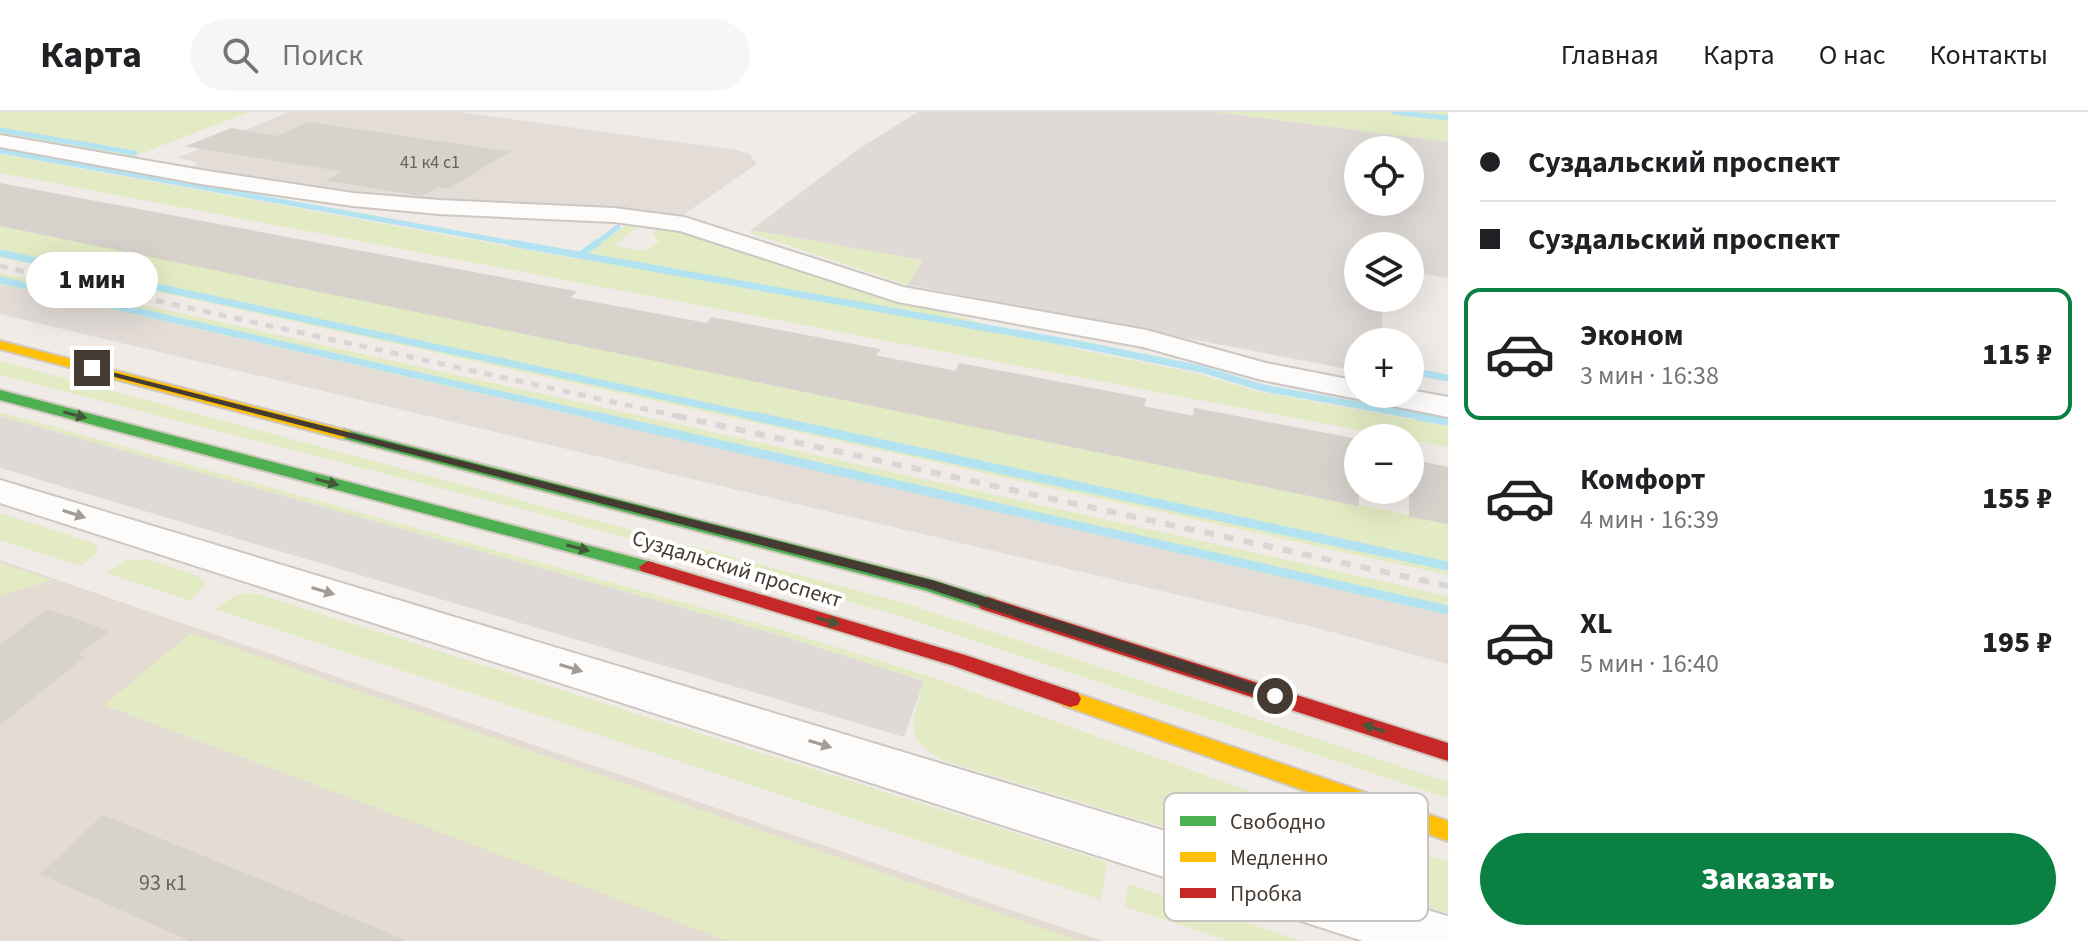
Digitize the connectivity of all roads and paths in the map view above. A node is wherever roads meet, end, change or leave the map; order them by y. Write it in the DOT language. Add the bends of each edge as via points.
graph roads {
  1 [pos="0,141"];
  2 [pos="0,345"];
  3 [pos="1344,388"];
  4 [pos="0,395"];
  5 [pos="1424,403"];
  6 [pos="1448,407"];
  7 [pos="0,491"];
  8 [pos="1448,752"];
  9 [pos="1339,793"];
  10 [pos="1428,824"];
  11 [pos="1448,831"];
  12 [pos="1164,854"];
  13 [pos="1380,921"];
  14 [pos="1444,941"];
  1 -- 3 [label="street" via="362,201 684,224 898,294 1146,339"];
  8 -- 2 [label="main road, Суздальский проспект, one-way" via="930,585"];
  4 -- 9 [label="main road, Суздальский проспект, one-way" via="645,566 958,660"];
  5 -- 6 [label="street"];
  7 -- 12 [label="street, one-way"];
  10 -- 11 [label="main road, Суздальский проспект, one-way"];
  13 -- 14 [label="street, one-way"];
}
